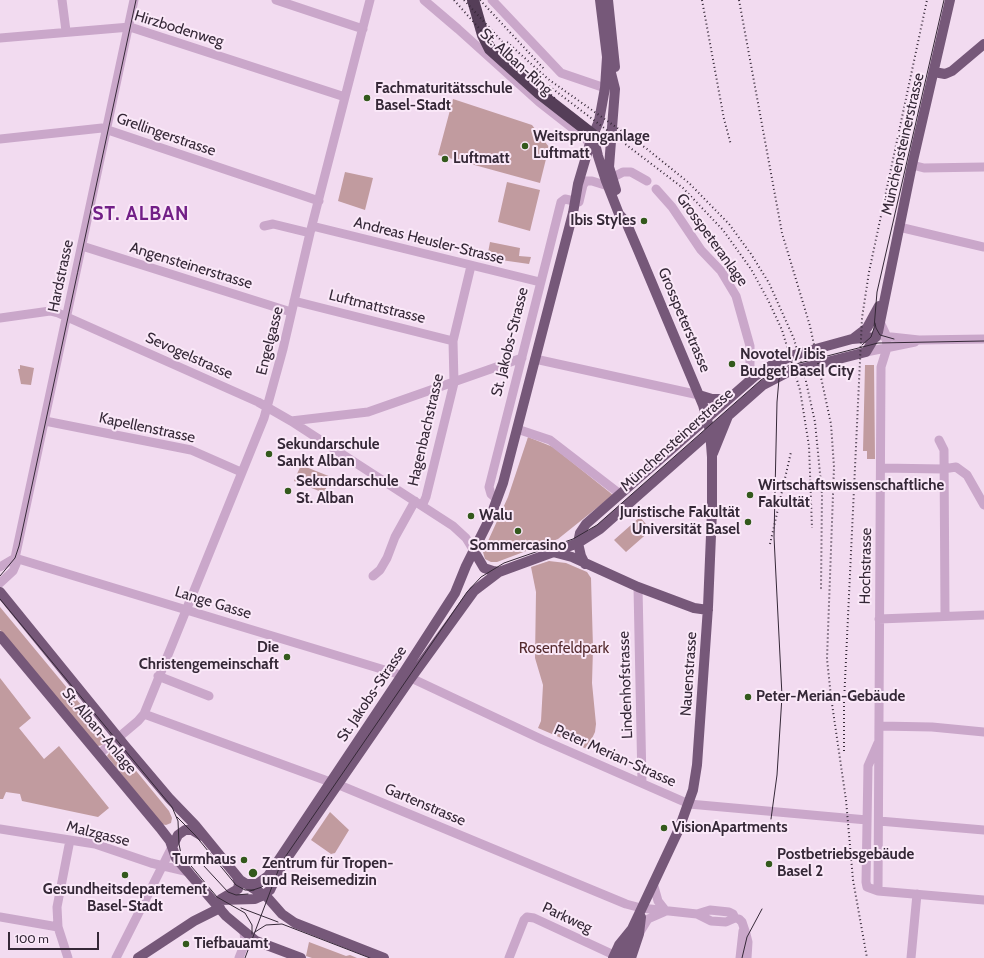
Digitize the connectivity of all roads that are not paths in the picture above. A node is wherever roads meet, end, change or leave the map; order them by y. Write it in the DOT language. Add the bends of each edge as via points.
graph roads {
  1 [pos="62,0"];
  2 [pos="134,0"];
  3 [pos="276,0"];
  4 [pos="370,0"];
  5 [pos="424,0"];
  6 [pos="473,0"];
  7 [pos="492,0"];
  8 [pos="600,0"];
  9 [pos="608,0"];
  10 [pos="950,0"];
  11 [pos="129,26"];
  12 [pos="363,29"];
  13 [pos="66,31"];
  14 [pos="0,38"];
  15 [pos="984,44"];
  16 [pos="934,72"];
  17 [pos="610,88"];
  18 [pos="345,97"];
  19 [pos="613,115"];
  20 [pos="107,130"];
  21 [pos="593,137"];
  22 [pos="0,139"];
  23 [pos="610,142"];
  24 [pos="912,165"];
  25 [pos="984,167"];
  26 [pos="605,179"];
  27 [pos="647,182"];
  28 [pos="656,189"];
  29 [pos="319,201"];
  30 [pos="574,201"];
  31 [pos="573,213"];
  32 [pos="264,226"];
  33 [pos="899,227"];
  34 [pos="311,230"];
  35 [pos="82,246"];
  36 [pos="984,247"];
  37 [pos="471,266"];
  38 [pos="540,282"];
  39 [pos="884,295"];
  40 [pos="294,301"];
  41 [pos="291,312"];
  42 [pos="67,316"];
  43 [pos="0,318"];
  44 [pos="881,336"];
  45 [pos="859,337"];
  46 [pos="984,339"];
  47 [pos="453,340"];
  48 [pos="919,340"];
  49 [pos="887,348"];
  50 [pos="866,352"];
  51 [pos="522,358"];
  52 [pos="535,358"];
  53 [pos="881,367"];
  54 [pos="750,381"];
  55 [pos="454,383"];
  56 [pos="699,395"];
  57 [pos="727,399"];
  58 [pos="267,407"];
  59 [pos="735,408"];
  60 [pos="707,418"];
  61 [pos="45,421"];
  62 [pos="291,421"];
  63 [pos="517,429"];
  64 [pos="710,431"];
  65 [pos="940,440"];
  66 [pos="712,457"];
  67 [pos="881,468"];
  68 [pos="943,469"];
  69 [pos="241,472"];
  70 [pos="620,494"];
  71 [pos="498,499"];
  72 [pos="418,503"];
  73 [pos="984,505"];
  74 [pos="578,543"];
  75 [pos="474,551"];
  76 [pos="553,552"];
  77 [pos="15,558"];
  78 [pos="585,564"];
  79 [pos="0,567"];
  80 [pos="499,572"];
  81 [pos="374,576"];
  82 [pos="0,583"];
  83 [pos="638,587"];
  84 [pos="0,592"];
  85 [pos="185,609"];
  86 [pos="708,610"];
  87 [pos="984,615"];
  88 [pos="945,616"];
  89 [pos="879,619"];
  90 [pos="0,636"];
  91 [pos="158,676"];
  92 [pos="407,677"];
  93 [pos="209,696"];
  94 [pos="144,714"];
  95 [pos="879,726"];
  96 [pos="984,732"];
  97 [pos="118,738"];
  98 [pos="879,741"];
  99 [pos="99,754"];
  100 [pos="334,783"];
  101 [pos="642,783"];
  102 [pos="689,804"];
  103 [pos="867,820"];
  104 [pos="879,821"];
  105 [pos="0,829"];
  106 [pos="984,830"];
  107 [pos="202,836"];
  108 [pos="70,840"];
  109 [pos="172,847"];
  110 [pos="163,865"];
  111 [pos="188,872"];
  112 [pos="236,877"];
  113 [pos="246,884"];
  114 [pos="653,884"];
  115 [pos="878,890"];
  116 [pos="917,894"];
  117 [pos="264,895"];
  118 [pos="984,900"];
  119 [pos="218,904"];
  120 [pos="641,908"];
  121 [pos="667,910"];
  122 [pos="0,917"];
  123 [pos="58,927"];
  124 [pos="744,927"];
  125 [pos="244,932"];
  126 [pos="635,932"];
  127 [pos="121,949"];
  128 [pos="298,957"];
  129 [pos="616,957"];
  130 [pos="68,958"];
  131 [pos="116,958"];
  132 [pos="126,958"];
  133 [pos="138,958"];
  134 [pos="239,958"];
  135 [pos="384,958"];
  136 [pos="509,958"];
  137 [pos="630,958"];
  138 [pos="740,958"];
  139 [pos="747,958"];
  140 [pos="911,958"];
  1 -- 13 [label="street"];
  2 -- 11 [label="street, Hardstrasse"];
  3 -- 12 [label="street"];
  4 -- 12 [label="street, Engelgasse"];
  5 -- 21 [label="street, St. Alban-Ring" via="539,102 585,138"];
  6 -- 21 [label="highway" via="483,35 490,49 523,80"];
  7 -- 17 [label="street" via="561,73"];
  8 -- 17 [label="main road, St. Jakobs-Strasse"];
  9 -- 17 [label="main road" via="614,55"];
  10 -- 16 [label="main road, Münchensteinerstrasse"];
  11 -- 13 [label="street, Hirzbodenweg"];
  11 -- 18 [label="street, Hirzbodenweg"];
  11 -- 20 [label="street, Hardstrasse"];
  12 -- 18 [label="street, Engelgasse"];
  13 -- 14 [label="street, Hirzbodenweg"];
  15 -- 16 [label="main road" via="952,71 944,74"];
  16 -- 24 [label="main road, Münchensteinerstrasse"];
  17 -- 19 [label="main road, St. Jakobs-Strasse"];
  17 -- 21 [label="main road, St. Jakobs-Strasse" via="603,102"];
  18 -- 29 [label="street, Engelgasse"];
  19 -- 21 [label="main road"];
  19 -- 23 [label="main road, St. Jakobs-Strasse"];
  20 -- 22 [label="street, Grellingerstrasse" via="99,128"];
  20 -- 29 [label="street, Grellingerstrasse"];
  20 -- 35 [label="street, Hardstrasse"];
  21 -- 26 [label="main road, Grosspeterstrasse"];
  21 -- 26 [label="main road, Grosspeterstrasse" via="601,135 604,140"];
  21 -- 26 [label="street, St. Jakobs-Strasse" via="587,174"];
  21 -- 30 [label="main road, St. Jakobs-Strasse"];
  23 -- 26 [label="main road, Grosspeterstrasse"];
  24 -- 25 [label="street" via="924,168"];
  24 -- 33 [label="main road, Münchensteinerstrasse"];
  26 -- 27 [label="street" via="623,172 631,172"];
  26 -- 31 [label="street, St. Jakobs-Strasse" via="586,182 583,185"];
  26 -- 56 [label="main road, Grosspeterstrasse" via="624,212"];
  28 -- 54 [label="street, Grosspeteranlage" via="672,207 701,250 721,271 736,296 750,346"];
  29 -- 34 [label="street, Engelgasse"];
  30 -- 31 [label="main road, St. Jakobs-Strasse"];
  30 -- 38 [label="street, St. Jakobs-Strasse" via="566,199 561,202"];
  31 -- 52 [label="main road, St. Jakobs-Strasse"];
  32 -- 34 [label="street, Andreas Heusler-Strasse" via="272,224"];
  33 -- 36 [label="street"];
  33 -- 39 [label="main road, Münchensteinerstrasse"];
  34 -- 37 [label="street, Andreas Heusler-Strasse"];
  34 -- 40 [label="street, Engelgasse"];
  35 -- 41 [label="street, Angensteinerstrasse"];
  35 -- 42 [label="street, Hardstrasse"];
  37 -- 38 [label="street, Andreas Heusler-Strasse"];
  37 -- 47 [label="street, Hagenbachstrasse"];
  38 -- 51 [label="street, St. Jakobs-Strasse"];
  39 -- 44 [label="main road, Münchensteinerstrasse" via="880,322"];
  39 -- 45 [label="main road, Münchensteinerstrasse" via="873,320"];
  40 -- 41 [label="street, Engelgasse"];
  40 -- 47 [label="street, Luftmattstrasse"];
  41 -- 58 [label="street, Engelgasse"];
  42 -- 43 [label="street, Sevogelstrasse" via="50,311"];
  42 -- 58 [label="street, Sevogelstrasse"];
  42 -- 61 [label="street, Hardstrasse"];
  44 -- 45 [label="main road"];
  44 -- 48 [label="street"];
  44 -- 49 [label="street"];
  44 -- 50 [label="main road, Münchensteinerstrasse"];
  45 -- 54 [label="main road, Münchensteinerstrasse" via="779,361"];
  46 -- 48 [label="street"];
  47 -- 55 [label="street, Hagenbachstrasse"];
  48 -- 49 [label="street"];
  49 -- 50 [label="street"];
  49 -- 53 [label="street, Hochstrasse"];
  50 -- 53 [label="street" via="876,355"];
  50 -- 59 [label="main road, Münchensteinerstrasse" via="778,376"];
  51 -- 55 [label="street"];
  51 -- 71 [label="street, St. Jakobs-Strasse" via="489,487 491,494"];
  52 -- 56 [label="street"];
  52 -- 63 [label="main road, St. Jakobs-Strasse"];
  53 -- 67 [label="street, Hochstrasse"];
  54 -- 57 [label="main road, Münchensteinerstrasse"];
  55 -- 62 [label="street" via="368,412"];
  55 -- 72 [label="street, Hagenbachstrasse" via="426,498"];
  56 -- 57 [label="main road, Münchensteinerstrasse" via="712,399"];
  56 -- 60 [label="main road, Grosspeterstrasse"];
  57 -- 60 [label="main road, Münchensteinerstrasse"];
  58 -- 62 [label="street, Sevogelstrasse"];
  58 -- 69 [label="street, Engelgasse"];
  59 -- 64 [label="main road, Münchensteinerstrasse"];
  59 -- 66 [label="main road" via="726,421"];
  60 -- 64 [label="main road, Grosspeterstrasse"];
  60 -- 70 [label="main road, Münchensteinerstrasse"];
  61 -- 69 [label="street, Kapellenstrasse" via="191,450"];
  61 -- 77 [label="street, Hardstrasse"];
  62 -- 72 [label="street, Sevogelstrasse"];
  63 -- 70 [label="street" via="550,440"];
  63 -- 71 [label="main road, St. Jakobs-Strasse"];
  64 -- 66 [label="main road, Nauenstrasse"];
  64 -- 74 [label="main road, Münchensteinerstrasse" via="600,529"];
  65 -- 68 [label="street" via="944,450"];
  66 -- 86 [label="main road, Nauenstrasse"];
  67 -- 68 [label="street"];
  67 -- 89 [label="street, Hochstrasse"];
  68 -- 73 [label="street" via="956,467 967,475"];
  68 -- 88 [label="street"];
  69 -- 85 [label="street, Engelgasse"];
  70 -- 74 [label="main road, Münchensteinerstrasse" via="586,524 580,532"];
  71 -- 75 [label="main road, St. Jakobs-Strasse"];
  72 -- 75 [label="street, Sevogelstrasse" via="458,529"];
  72 -- 81 [label="street" via="396,537 380,570"];
  74 -- 76 [label="main road, Münchensteinerstrasse"];
  74 -- 78 [label="main road"];
  75 -- 80 [label="main road" via="484,568"];
  75 -- 92 [label="main road, St. Jakobs-Strasse" via="455,594"];
  76 -- 78 [label="main road"];
  76 -- 80 [label="main road, Münchensteinerstrasse"];
  77 -- 79 [label="street"];
  77 -- 82 [label="street, Hardstrasse" via="13,571"];
  77 -- 85 [label="street, Lange Gasse"];
  78 -- 83 [label="main road"];
  80 -- 92 [label="main road, St. Jakobs-Strasse" via="474,591"];
  83 -- 86 [label="main road" via="694,608"];
  83 -- 101 [label="street, Lindenhofstrasse"];
  84 -- 97 [label="main road, St. Alban-Anlage"];
  85 -- 91 [label="street, Engelgasse"];
  85 -- 92 [label="street, Lange Gasse"];
  86 -- 102 [label="main road, Nauenstrasse" via="697,765"];
  87 -- 88 [label="street"];
  88 -- 89 [label="street"];
  89 -- 95 [label="street, Hochstrasse"];
  90 -- 99 [label="main road, St. Alban-Anlage"];
  91 -- 93 [label="street"];
  91 -- 94 [label="street, Engelgasse"];
  92 -- 100 [label="main road, St. Jakobs-Strasse"];
  92 -- 101 [label="street, Peter Merian-Strasse"];
  94 -- 97 [label="street, Engelgasse"];
  94 -- 100 [label="street, Gartenstrasse"];
  95 -- 96 [label="street" via="932,727"];
  95 -- 98 [label="street, Hochstrasse"];
  97 -- 99 [label="street, Engelgasse"];
  97 -- 107 [label="main road, St. Alban-Anlage"];
  98 -- 103 [label="street, Hochstrasse" via="868,766"];
  98 -- 104 [label="street, Hochstrasse"];
  99 -- 109 [label="main road, St. Alban-Anlage" via="167,836"];
  100 -- 113 [label="main road, St. Jakobs-Strasse" via="268,876 257,884"];
  100 -- 117 [label="main road, St. Jakobs-Strasse" via="271,888"];
  100 -- 120 [label="street, Gartenstrasse"];
  101 -- 102 [label="street, Peter Merian-Strasse"];
  102 -- 103 [label="street, Peter Merian-Strasse"];
  102 -- 114 [label="main road, Nauenstrasse"];
  103 -- 115 [label="street, Hochstrasse" via="866,885"];
  104 -- 106 [label="street"];
  104 -- 115 [label="street, Hochstrasse"];
  105 -- 108 [label="street, Malzgasse"];
  107 -- 109 [label="main road" via="192,830 185,830 178,835"];
  107 -- 112 [label="main road, St. Alban-Anlage"];
  108 -- 110 [label="street, Malzgasse" via="95,844"];
  108 -- 123 [label="street" via="57,907"];
  109 -- 110 [label="street"];
  109 -- 111 [label="main road, St. Alban-Anlage" via="176,858"];
  110 -- 111 [label="street, Malzgasse"];
  110 -- 127 [label="street"];
  111 -- 119 [label="main road, St. Alban-Anlage"];
  112 -- 113 [label="main road, St. Alban-Anlage"];
  112 -- 119 [label="main road" via="238,888"];
  113 -- 117 [label="main road, St. Alban-Anlage"];
  114 -- 120 [label="main road, Nauenstrasse"];
  114 -- 121 [label="street" via="658,901"];
  115 -- 116 [label="street"];
  116 -- 118 [label="street"];
  116 -- 140 [label="street"];
  117 -- 119 [label="main road" via="249,900"];
  117 -- 135 [label="main road, St. Alban-Anlage" via="288,919"];
  119 -- 125 [label="main road, St. Alban-Anlage"];
  119 -- 133 [label="main road" via="203,911 194,921"];
  120 -- 121 [label="street, Gartenstrasse"];
  120 -- 126 [label="main road, Nauenstrasse"];
  121 -- 124 [label="street, Gartenstrasse" via="697,914 711,921 726,922 735,918 739,919"];
  121 -- 126 [label="street" via="650,917"];
  122 -- 123 [label="street"];
  123 -- 130 [label="street"];
  124 -- 138 [label="street"];
  124 -- 139 [label="street" via="748,942"];
  125 -- 128 [label="main road, St. Alban-Anlage" via="260,943"];
  125 -- 134 [label="street" via="245,943"];
  126 -- 129 [label="main road"];
  126 -- 137 [label="main road, Nauenstrasse"];
  127 -- 131 [label="street"];
  127 -- 132 [label="street"];
  129 -- 136 [label="street, Parkweg" via="527,917"];
}
